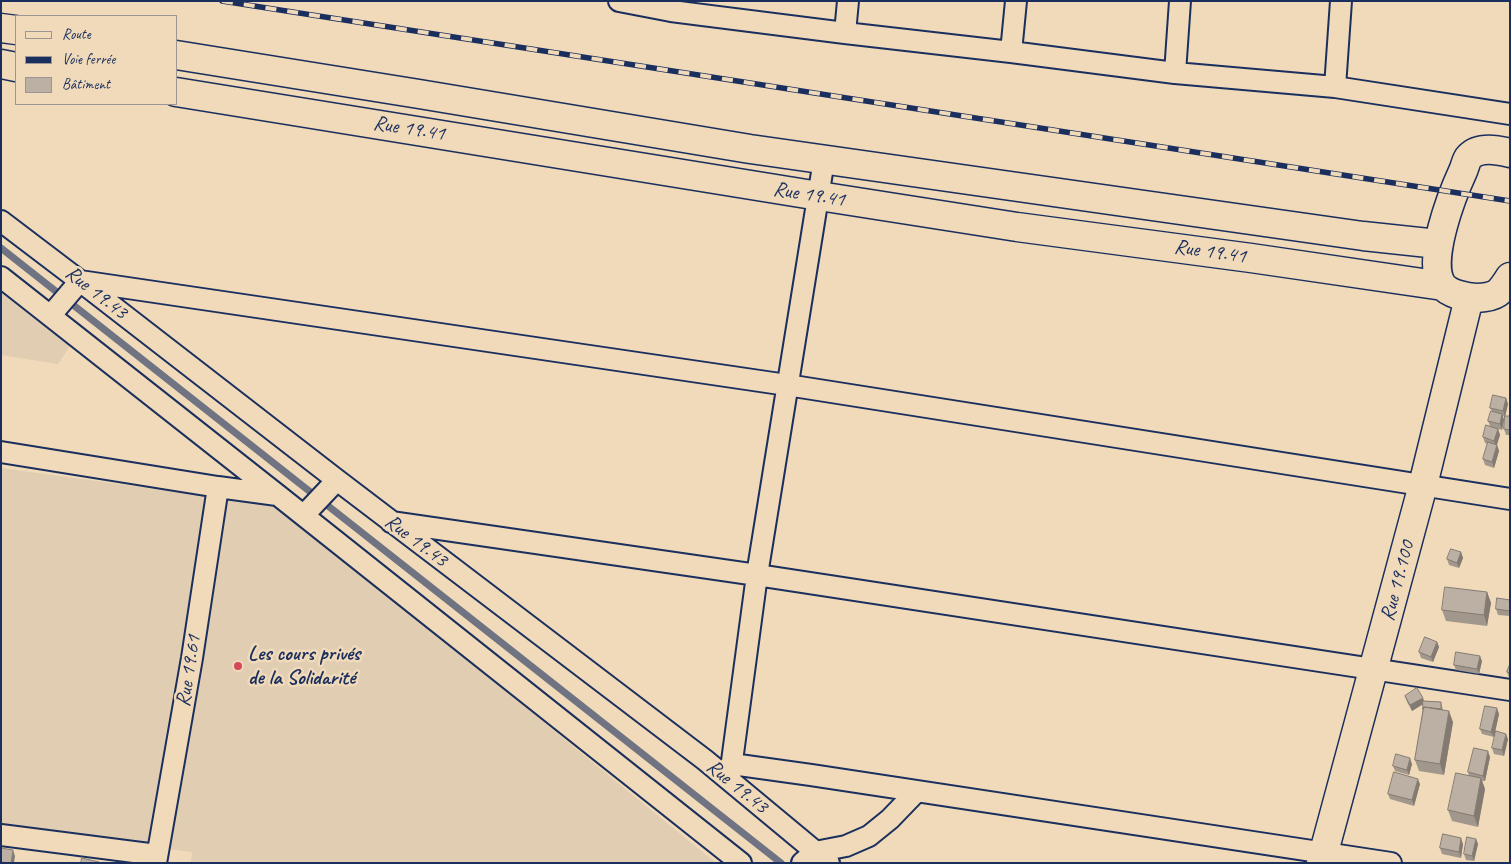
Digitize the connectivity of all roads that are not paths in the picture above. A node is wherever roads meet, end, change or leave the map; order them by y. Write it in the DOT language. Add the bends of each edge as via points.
graph roads {
  1 [pos="619,1"];
  2 [pos="848,1"];
  3 [pos="1016,1"];
  4 [pos="1180,1"];
  5 [pos="1342,1"];
  6 [pos="1,28"];
  7 [pos="15,30"];
  8 [pos="846,33"];
  9 [pos="1011,52"];
  10 [pos="178,55"];
  11 [pos="1,64"];
  12 [pos="15,67"];
  13 [pos="1176,73"];
  14 [pos="1335,87"];
  15 [pos="178,92"];
  16 [pos="1510,114"];
  17 [pos="1509,150"];
  18 [pos="824,160"];
  19 [pos="818,196"];
  20 [pos="1,221"];
  21 [pos="1438,244"];
  22 [pos="1,277"];
  23 [pos="80,281"];
  24 [pos="1443,286"];
  25 [pos="1507,287"];
  26 [pos="1469,298"];
  27 [pos="51,315"];
  28 [pos="788,385"];
  29 [pos="1,452"];
  30 [pos="337,480"];
  31 [pos="1423,485"];
  32 [pos="218,487"];
  33 [pos="279,496"];
  34 [pos="1510,499"];
  35 [pos="304,515"];
  36 [pos="391,522"];
  37 [pos="757,575"];
  38 [pos="1374,669"];
  39 [pos="1510,690"];
  40 [pos="731,772"];
  41 [pos="917,791"];
  42 [pos="1,835"];
  43 [pos="1322,858"];
  44 [pos="157,859"];
  45 [pos="815,859"];
  46 [pos="741,863"];
  47 [pos="1391,863"];
  1 -- 8 [label="street" via="671,11"];
  2 -- 8 [label="street"];
  3 -- 9 [label="street"];
  4 -- 13 [label="street"];
  5 -- 14 [label="street"];
  6 -- 7 [label="main road"];
  8 -- 9 [label="street"];
  9 -- 13 [label="street"];
  10 -- 18 [label="main road, Rue 19.41"];
  11 -- 12 [label="main road"];
  13 -- 14 [label="street"];
  14 -- 16 [label="street"];
  15 -- 19 [label="main road, Rue 19.41"];
  17 -- 21 [label="main road" via="1481,150 1469,157 1453,192"];
  18 -- 19 [label="street"];
  18 -- 21 [label="main road, Rue 19.41"];
  19 -- 24 [label="main road, Rue 19.41"];
  19 -- 28 [label="street"];
  20 -- 23 [label="street, Rue 19.43"];
  21 -- 24 [label="main road" via="1438,274"];
  22 -- 27 [label="street"];
  23 -- 27 [label="street"];
  23 -- 28 [label="street"];
  23 -- 30 [label="street, Rue 19.43"];
  24 -- 26 [label="main road, Rue 19.41"];
  25 -- 26 [label="main road" via="1490,297"];
  26 -- 31 [label="main road, Rue 19.100"];
  27 -- 33 [label="street"];
  28 -- 31 [label="street"];
  28 -- 37 [label="street"];
  29 -- 32 [label="street"];
  30 -- 35 [label="street"];
  30 -- 36 [label="street, Rue 19.43"];
  31 -- 34 [label="street"];
  31 -- 38 [label="main road, Rue 19.100"];
  32 -- 33 [label="street"];
  32 -- 44 [label="street, Rue 19.61"];
  33 -- 35 [label="street"];
  35 -- 46 [label="street"];
  36 -- 37 [label="street"];
  36 -- 40 [label="street, Rue 19.43"];
  37 -- 38 [label="street"];
  37 -- 40 [label="street"];
  38 -- 39 [label="street"];
  38 -- 43 [label="main road, Rue 19.100"];
  40 -- 41 [label="street"];
  40 -- 45 [label="street, Rue 19.43"];
  41 -- 43 [label="street"];
  41 -- 45 [label="street" via="890,820 869,836"];
  42 -- 44 [label="street, Rue 19.61"];
  43 -- 47 [label="street"];
}
